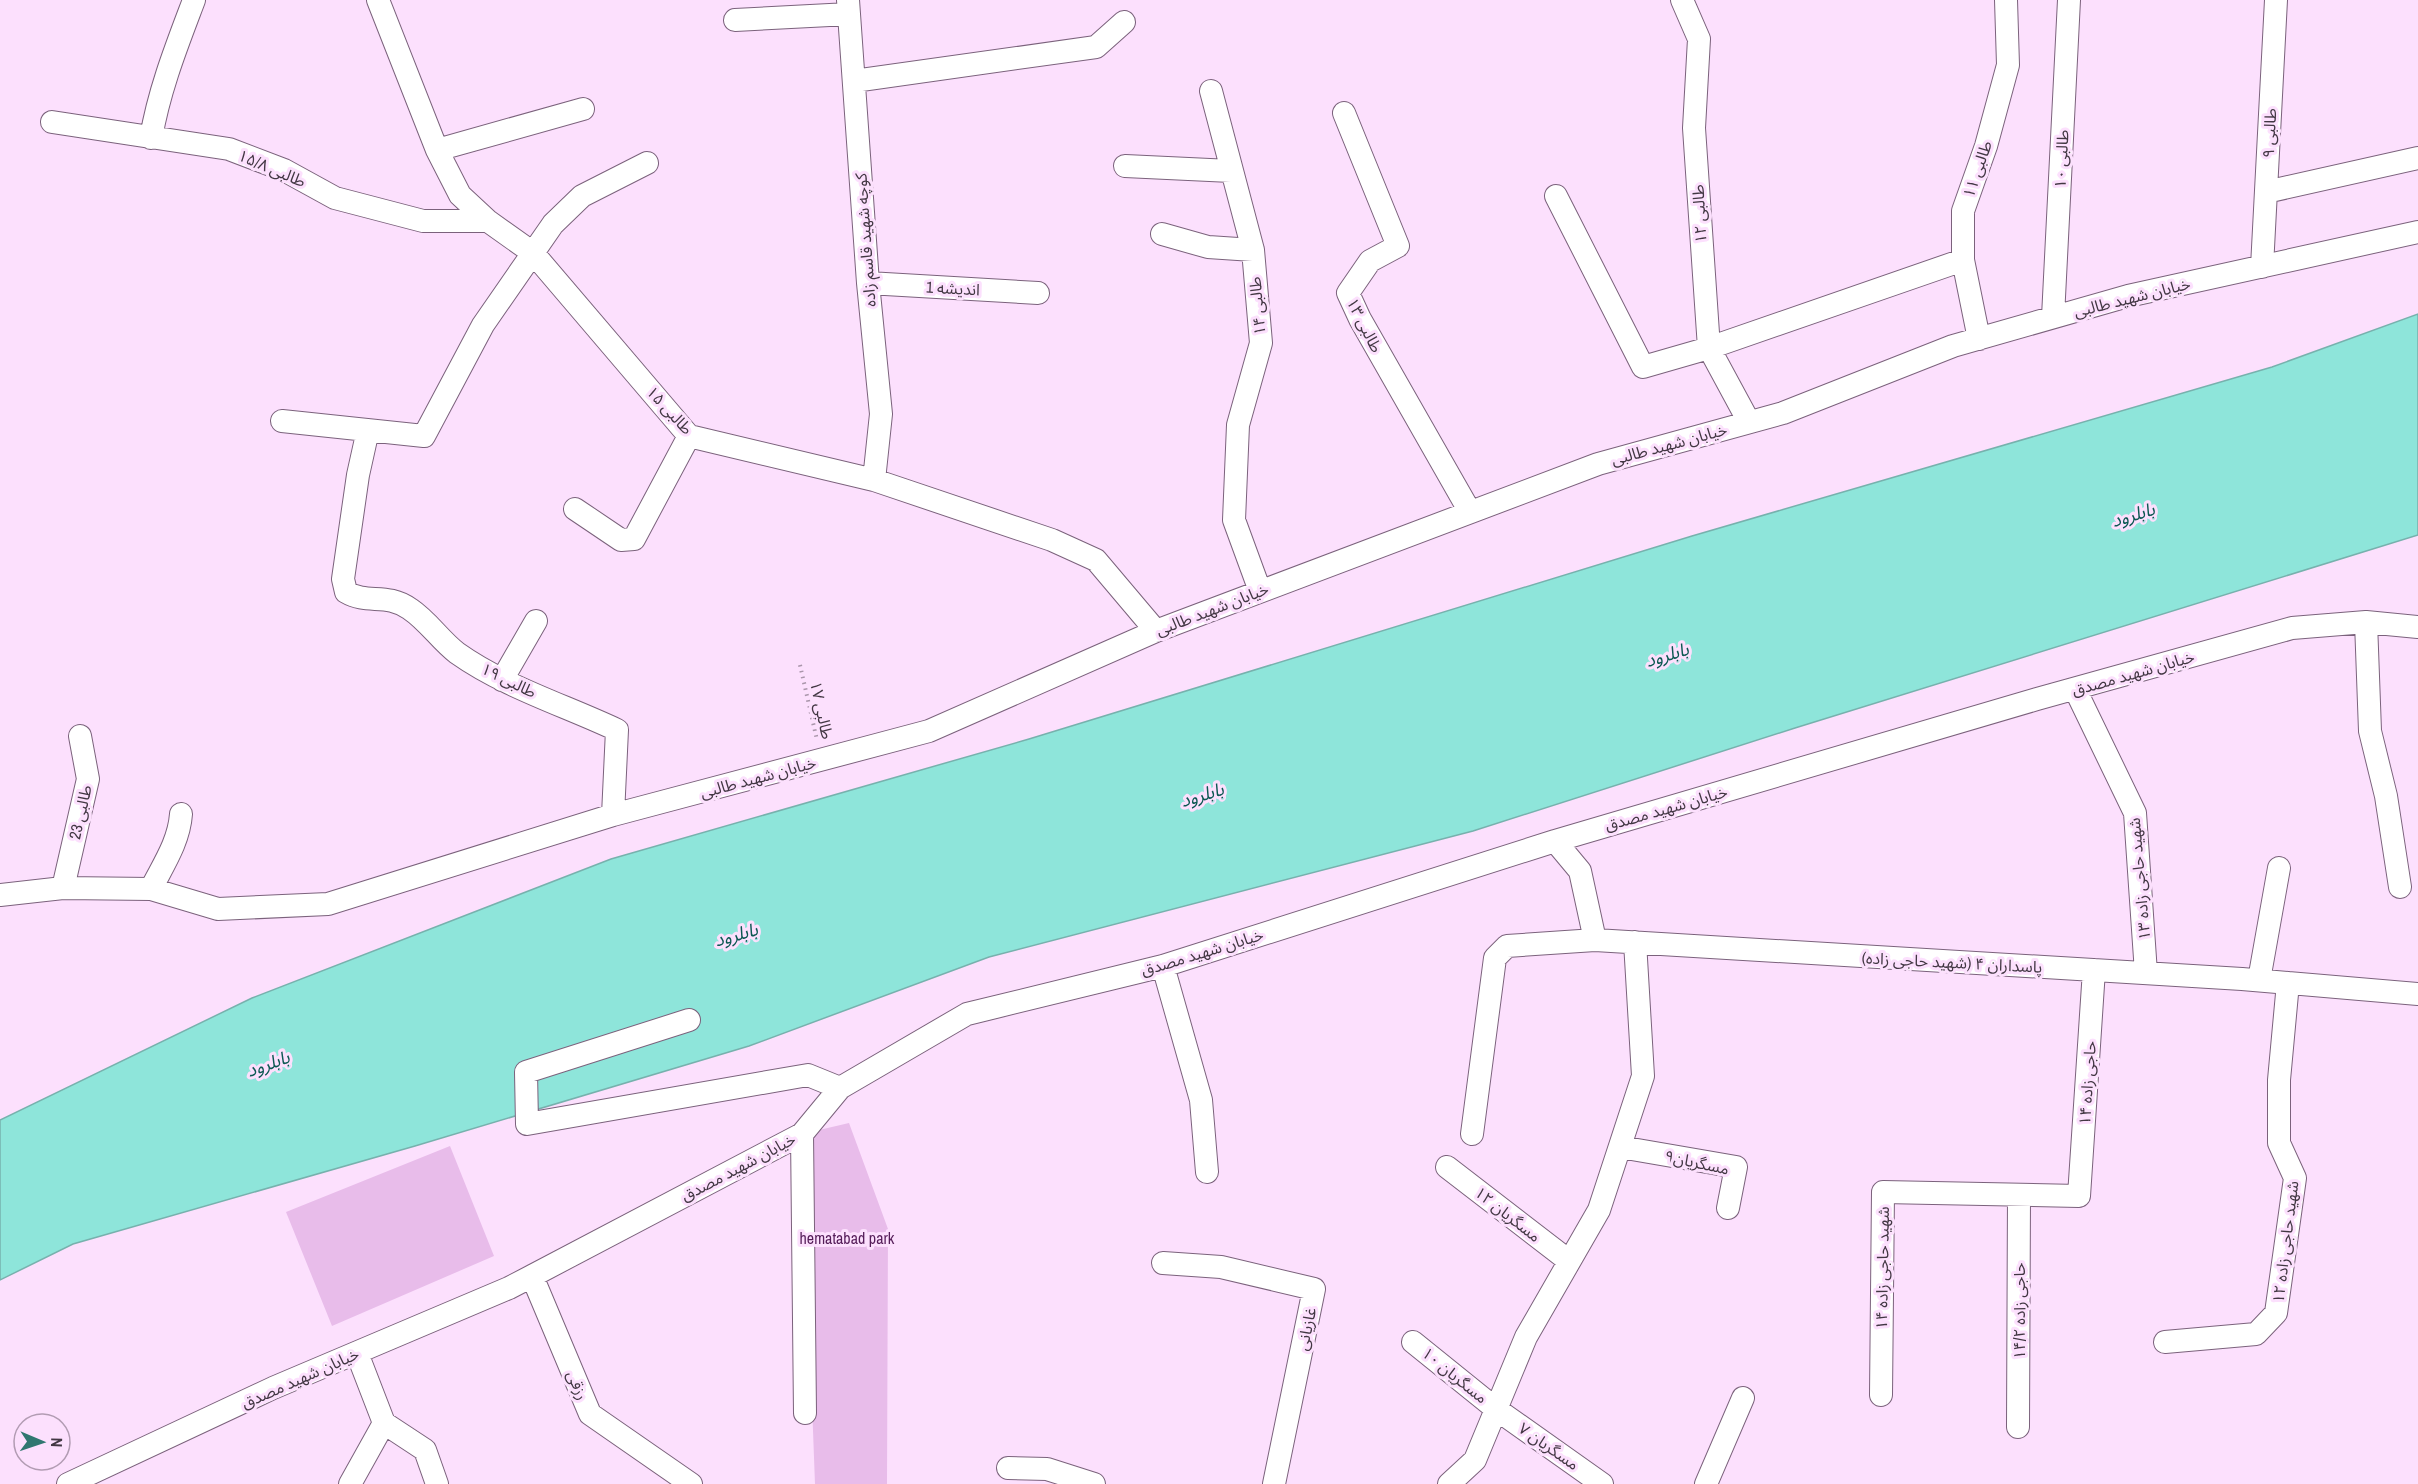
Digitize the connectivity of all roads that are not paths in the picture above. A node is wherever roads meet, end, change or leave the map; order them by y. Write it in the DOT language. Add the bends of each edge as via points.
graph roads {
  1 [pos="194,0"];
  2 [pos="378,0"];
  3 [pos="1682,0"];
  4 [pos="2006,0"];
  5 [pos="2068,0"];
  6 [pos="2276,0"];
  7 [pos="848,7"];
  8 [pos="735,20"];
  9 [pos="1124,22"];
  10 [pos="854,81"];
  11 [pos="1210,91"];
  12 [pos="582,110"];
  13 [pos="1344,113"];
  14 [pos="52,122"];
  15 [pos="151,138"];
  16 [pos="437,150"];
  17 [pos="2418,158"];
  18 [pos="647,163"];
  19 [pos="1125,166"];
  20 [pos="1232,171"];
  21 [pos="2266,192"];
  22 [pos="1556,196"];
  23 [pos="488,221"];
  24 [pos="2418,232"];
  25 [pos="1162,234"];
  26 [pos="1253,250"];
  27 [pos="533,254"];
  28 [pos="1963,260"];
  29 [pos="2262,267"];
  30 [pos="868,283"];
  31 [pos="1038,293"];
  32 [pos="2053,317"];
  33 [pos="1979,339"];
  34 [pos="1709,348"];
  35 [pos="282,420"];
  36 [pos="1749,422"];
  37 [pos="368,430"];
  38 [pos="689,436"];
  39 [pos="874,480"];
  40 [pos="575,509"];
  41 [pos="1470,512"];
  42 [pos="1260,591"];
  43 [pos="536,621"];
  44 [pos="2366,622"];
  45 [pos="2418,627"];
  46 [pos="1156,631"];
  47 [pos="502,680"];
  48 [pos="2075,689"];
  49 [pos="80,736"];
  50 [pos="180,814"];
  51 [pos="613,815"];
  52 [pos="1555,841"];
  53 [pos="2279,868"];
  54 [pos="2400,887"];
  55 [pos="63,888"];
  56 [pos="151,889"];
  57 [pos="0,895"];
  58 [pos="1595,940"];
  59 [pos="1635,942"];
  60 [pos="1163,966"];
  61 [pos="2094,970"];
  62 [pos="2146,973"];
  63 [pos="2259,980"];
  64 [pos="2288,983"];
  65 [pos="2418,994"];
  66 [pos="689,1020"];
  67 [pos="840,1088"];
  68 [pos="802,1134"];
  69 [pos="1472,1134"];
  70 [pos="1620,1147"];
  71 [pos="1447,1167"];
  72 [pos="1208,1172"];
  73 [pos="2019,1195"];
  74 [pos="2079,1196"];
  75 [pos="1728,1208"];
  76 [pos="1569,1261"];
  77 [pos="1163,1263"];
  78 [pos="532,1276"];
  79 [pos="1413,1342"];
  80 [pos="2165,1342"];
  81 [pos="357,1353"];
  82 [pos="1881,1395"];
  83 [pos="1743,1398"];
  84 [pos="1496,1409"];
  85 [pos="805,1413"];
  86 [pos="384,1423"];
  87 [pos="2018,1427"];
  88 [pos="1008,1468"];
  89 [pos="677,1480"];
  90 [pos="68,1484"];
  91 [pos="350,1484"];
  92 [pos="437,1484"];
  93 [pos="1094,1484"];
  94 [pos="1274,1484"];
  95 [pos="1449,1484"];
  96 [pos="1602,1484"];
  97 [pos="1706,1484"];
  1 -- 15 [label="street" via="168,70"];
  2 -- 16 [label="street, طالبی ۱۵"];
  3 -- 34 [label="street, طالبی ۱۲" via="1699,39 1694,128"];
  4 -- 28 [label="street, طالبی ۱۱" via="2008,65 1963,212"];
  5 -- 32 [label="street, طالبی ۱۰"];
  6 -- 21 [label="street, طالبی ۹"];
  7 -- 8 [label="street"];
  7 -- 10 [label="street, کوچه شهید قاسم زاده"];
  9 -- 10 [label="street" via="1096,46"];
  10 -- 30 [label="street, کوچه شهید قاسم زاده"];
  11 -- 20 [label="street, طالبی ۱۴"];
  12 -- 16 [label="street"];
  13 -- 41 [label="street, طالبی ۱۳" via="1398,246 1370,261 1348,293"];
  14 -- 15 [label="street, طالبی ۱۵/۸"];
  15 -- 23 [label="street, طالبی ۱۵/۸" via="229,149 284,170 335,198 423,221"];
  16 -- 23 [label="street, طالبی ۱۵" via="460,195"];
  17 -- 21 [label="street"];
  18 -- 27 [label="street" via="582,196 553,224"];
  19 -- 20 [label="street"];
  20 -- 26 [label="street, طالبی ۱۴"];
  21 -- 29 [label="street, طالبی ۹"];
  22 -- 34 [label="street" via="1643,367"];
  23 -- 27 [label="street, طالبی ۱۵"];
  24 -- 29 [label="street, خیابان شهید طالبی"];
  25 -- 26 [label="street" via="1208,247"];
  26 -- 42 [label="street, طالبی ۱۴" via="1260,343 1238,425 1234,520"];
  27 -- 37 [label="street" via="483,325 424,436"];
  27 -- 38 [label="street, طالبی ۱۵"];
  28 -- 33 [label="street, طالبی ۱۱"];
  28 -- 34 [label="street"];
  29 -- 32 [label="street, خیابان شهید طالبی"];
  30 -- 31 [label="street, اندیشه 1"];
  30 -- 39 [label="street, کوچه شهید قاسم زاده" via="881,414"];
  32 -- 33 [label="street, خیابان شهید طالبی"];
  33 -- 36 [label="street, خیابان شهید طالبی" via="1783,413"];
  34 -- 36 [label="street, طالبی ۱۲"];
  35 -- 37 [label="street"];
  36 -- 41 [label="street, خیابان شهید طالبی" via="1598,464"];
  37 -- 47 [label="street, طالبی ۱۹" via="358,475 344,579 346,592 356,598 390,598 410,609 456,652"];
  38 -- 39 [label="street, طالبی ۱۵"];
  38 -- 40 [label="street" via="634,539 621,540"];
  39 -- 46 [label="street, طالبی ۱۵" via="1052,540 1096,560"];
  41 -- 42 [label="street, خیابان شهید طالبی"];
  42 -- 46 [label="street, خیابان شهید طالبی"];
  43 -- 47 [label="street"];
  44 -- 45 [label="street, خیابان شهید مصدق"];
  44 -- 48 [label="street, خیابان شهید مصدق" via="2292,628"];
  44 -- 54 [label="street" via="2370,731 2386,796"];
  46 -- 51 [label="street, خیابان شهید طالبی" via="929,731"];
  47 -- 51 [label="street, طالبی ۱۹" via="617,730"];
  48 -- 52 [label="street, خیابان شهید مصدق"];
  48 -- 62 [label="street, شهید حاجی زاده ۱۳" via="2135,813"];
  49 -- 55 [label="street, طالبی 23" via="88,779"];
  50 -- 56 [label="street" via="176,842"];
  51 -- 56 [label="street, خیابان شهید طالبی" via="328,904 218,909"];
  52 -- 58 [label="street" via="1580,871"];
  52 -- 60 [label="street, خیابان شهید مصدق"];
  53 -- 63 [label="street"];
  55 -- 56 [label="street, خیابان شهید طالبی"];
  55 -- 57 [label="street, خیابان شهید طالبی"];
  58 -- 59 [label="street, پاسداران ۴ (شهید حاجی زاده)"];
  58 -- 69 [label="street, پاسداران ۴ (شهید حاجی زاده)" via="1507,946 1494,958"];
  59 -- 61 [label="street, پاسداران ۴ (شهید حاجی زاده)"];
  59 -- 70 [label="street" via="1643,1077"];
  60 -- 67 [label="street, خیابان شهید مصدق" via="967,1014"];
  60 -- 72 [label="street" via="1201,1100"];
  61 -- 62 [label="street, پاسداران ۴ (شهید حاجی زاده)"];
  61 -- 74 [label="street, حاجی زاده ۱۴"];
  62 -- 63 [label="street, پاسداران ۴ (شهید حاجی زاده)"];
  63 -- 64 [label="street, پاسداران ۴ (شهید حاجی زاده)"];
  64 -- 65 [label="street, پاسداران ۴ (شهید حاجی زاده)"];
  64 -- 80 [label="street, شهید حاجی زاده ۱۲" via="2279,1080 2279,1143 2295,1178 2276,1313 2256,1334"];
  66 -- 67 [label="street" via="526,1072 527,1124 808,1075"];
  67 -- 68 [label="street, خیابان شهید مصدق"];
  68 -- 78 [label="street, خیابان شهید مصدق"];
  68 -- 85 [label="street"];
  70 -- 75 [label="street, مسگریان۹" via="1736,1167"];
  70 -- 76 [label="street" via="1599,1210"];
  71 -- 76 [label="street, مسگریان ۱۲"];
  73 -- 74 [label="street, شهید حاجی زاده ۱۴"];
  73 -- 82 [label="street, شهید حاجی زاده ۱۴" via="1883,1192"];
  73 -- 87 [label="street, حاجی زاده ۱۴/۲"];
  76 -- 84 [label="street" via="1526,1337"];
  77 -- 94 [label="street, غازیانی" via="1221,1267 1314,1289"];
  78 -- 81 [label="street, خیابان شهید مصدق"];
  78 -- 89 [label="street, رزقی" via="590,1414"];
  79 -- 84 [label="street, مسگریان ۱۰"];
  81 -- 86 [label="street"];
  81 -- 90 [label="street, خیابان شهید مصدق"];
  83 -- 97 [label="street"];
  84 -- 95 [label="street" via="1475,1460"];
  84 -- 96 [label="street, مسگریان ۷"];
  86 -- 91 [label="street"];
  86 -- 92 [label="street" via="425,1450"];
  88 -- 93 [label="street" via="1047,1469"];
}
